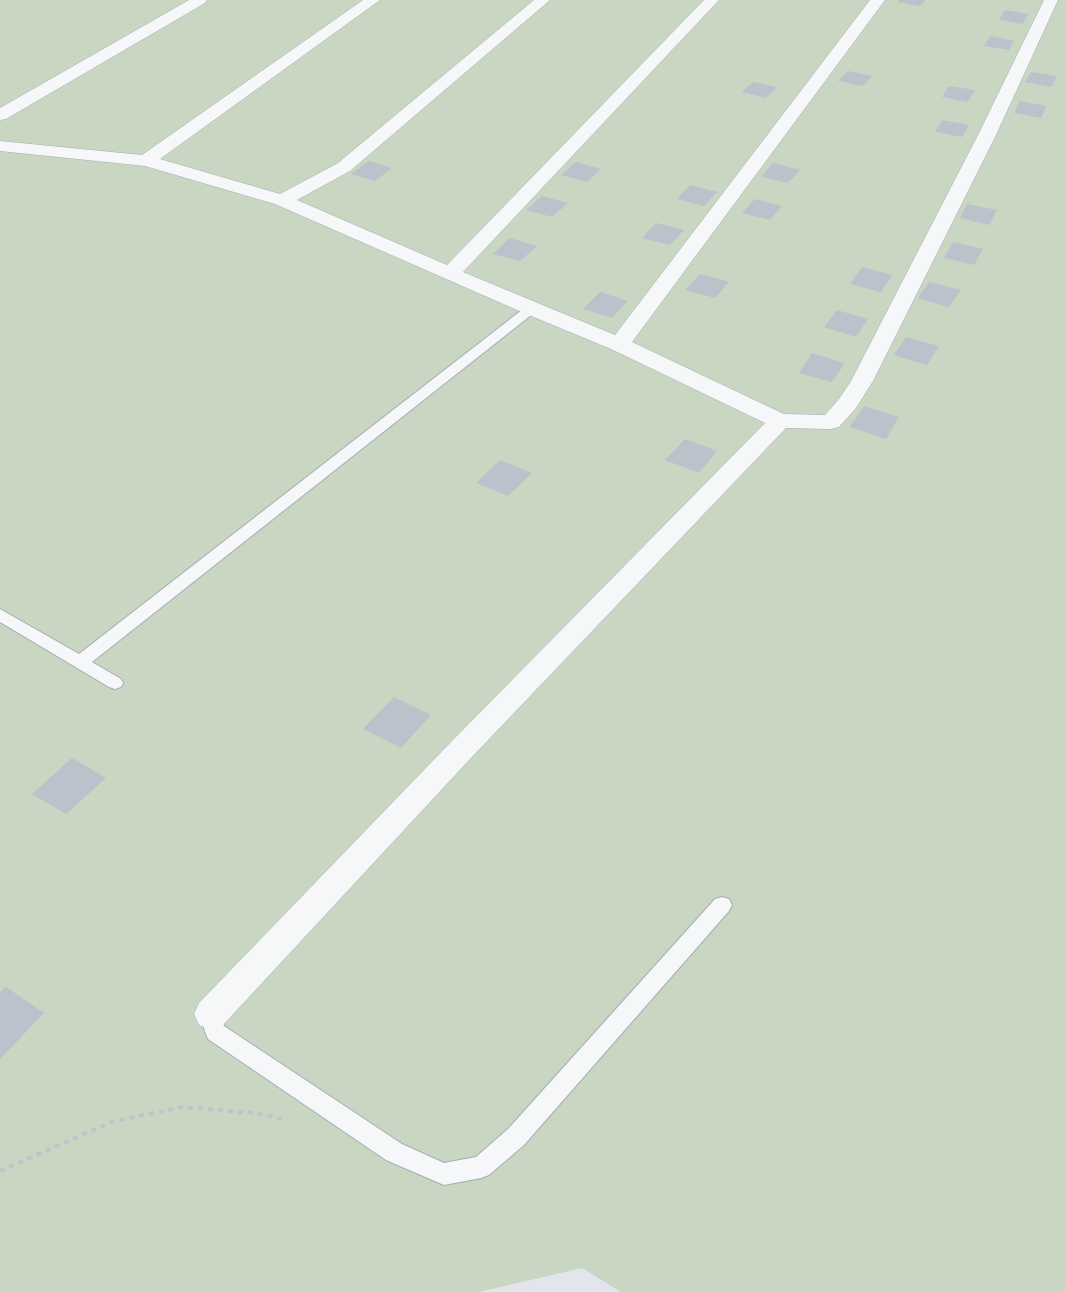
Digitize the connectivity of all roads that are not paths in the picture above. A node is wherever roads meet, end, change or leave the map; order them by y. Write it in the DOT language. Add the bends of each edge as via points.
graph roads {
  1 [pos="200,0"];
  2 [pos="373,0"];
  3 [pos="543,0"];
  4 [pos="712,0"];
  5 [pos="878,0"];
  6 [pos="1051,0"];
  7 [pos="0,115"];
  8 [pos="0,146"];
  9 [pos="146,161"];
  10 [pos="282,200"];
  11 [pos="451,273"];
  12 [pos="531,309"];
  13 [pos="618,344"];
  14 [pos="780,421"];
  15 [pos="0,615"];
  16 [pos="80,662"];
  17 [pos="115,683"];
  18 [pos="722,905"];
  19 [pos="211,1014"];
  1 -- 7 [label="street"];
  2 -- 9 [label="street"];
  3 -- 10 [label="street" via="344,167"];
  4 -- 11 [label="street"];
  5 -- 13 [label="street"];
  6 -- 14 [label="street" via="983,144 848,403 831,422"];
  8 -- 9 [label="street"];
  9 -- 10 [label="street"];
  10 -- 11 [label="street"];
  11 -- 12 [label="street"];
  12 -- 13 [label="street"];
  12 -- 16 [label="lane"];
  13 -- 14 [label="street"];
  14 -- 19 [label="street" via="460,750"];
  15 -- 16 [label="lane"];
  16 -- 17 [label="lane"];
  18 -- 19 [label="lane" via="516,1137 481,1167 444,1174 394,1152 215,1032"];
}
